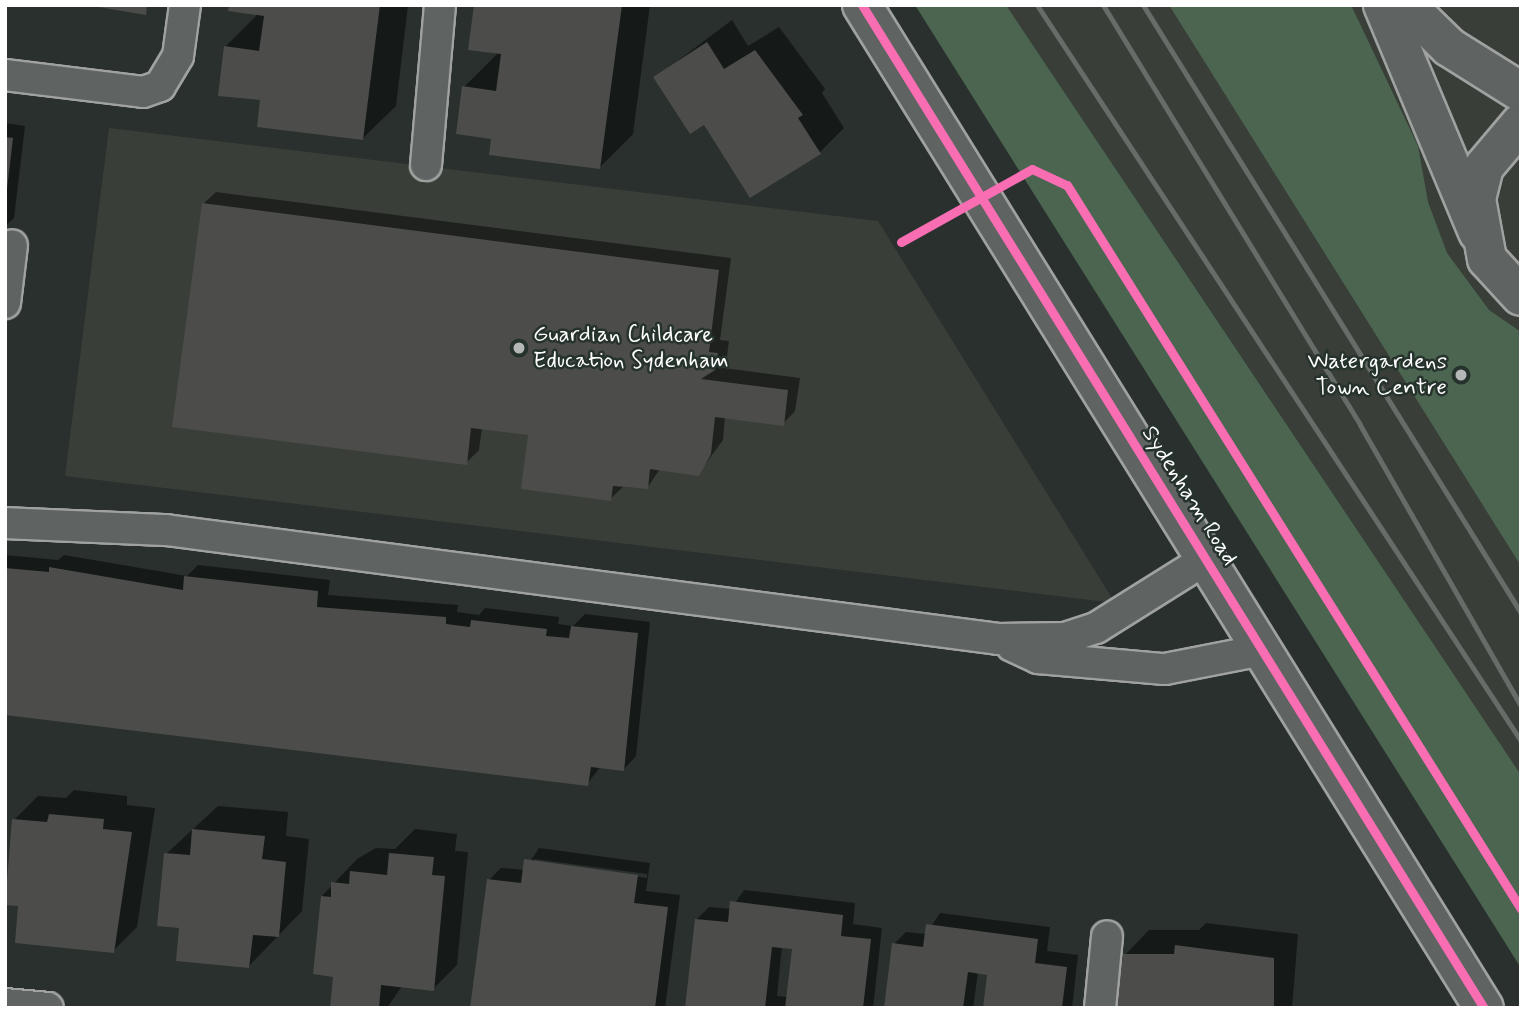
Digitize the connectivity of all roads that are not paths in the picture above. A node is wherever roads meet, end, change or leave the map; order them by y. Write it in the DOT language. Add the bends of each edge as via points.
graph roads {
  1 [pos="185,5"];
  2 [pos="440,5"];
  3 [pos="862,5"];
  4 [pos="1383,5"];
  5 [pos="1406,5"];
  6 [pos="5,75"];
  7 [pos="1521,92"];
  8 [pos="1521,123"];
  9 [pos="426,165"];
  10 [pos="1478,232"];
  11 [pos="12,245"];
  12 [pos="1521,296"];
  13 [pos="5,303"];
  14 [pos="5,523"];
  15 [pos="1206,559"];
  16 [pos="998,639"];
  17 [pos="1262,650"];
  18 [pos="1107,936"];
  19 [pos="5,1004"];
  20 [pos="48,1008"];
  21 [pos="1100,1008"];
  22 [pos="1484,1008"];
  1 -- 6 [label="lane" via="178,56 160,86 144,92"];
  2 -- 9 [label="lane"];
  3 -- 15 [label="street, Sydenham Road"];
  4 -- 10 [label="street"];
  5 -- 7 [label="street" via="1449,47"];
  8 -- 10 [label="street" via="1484,167 1476,199"];
  10 -- 12 [label="street" via="1487,259"];
  11 -- 13 [label="lane"];
  14 -- 16 [label="lane" via="180,532"];
  15 -- 16 [label="lane" via="1096,628 1065,638"];
  15 -- 17 [label="street, Sydenham Road"];
  16 -- 17 [label="lane" via="1038,658 1143,668"];
  17 -- 22 [label="street, Sydenham Road"];
  18 -- 21 [label="lane"];
  19 -- 20 [label="lane"];
}
